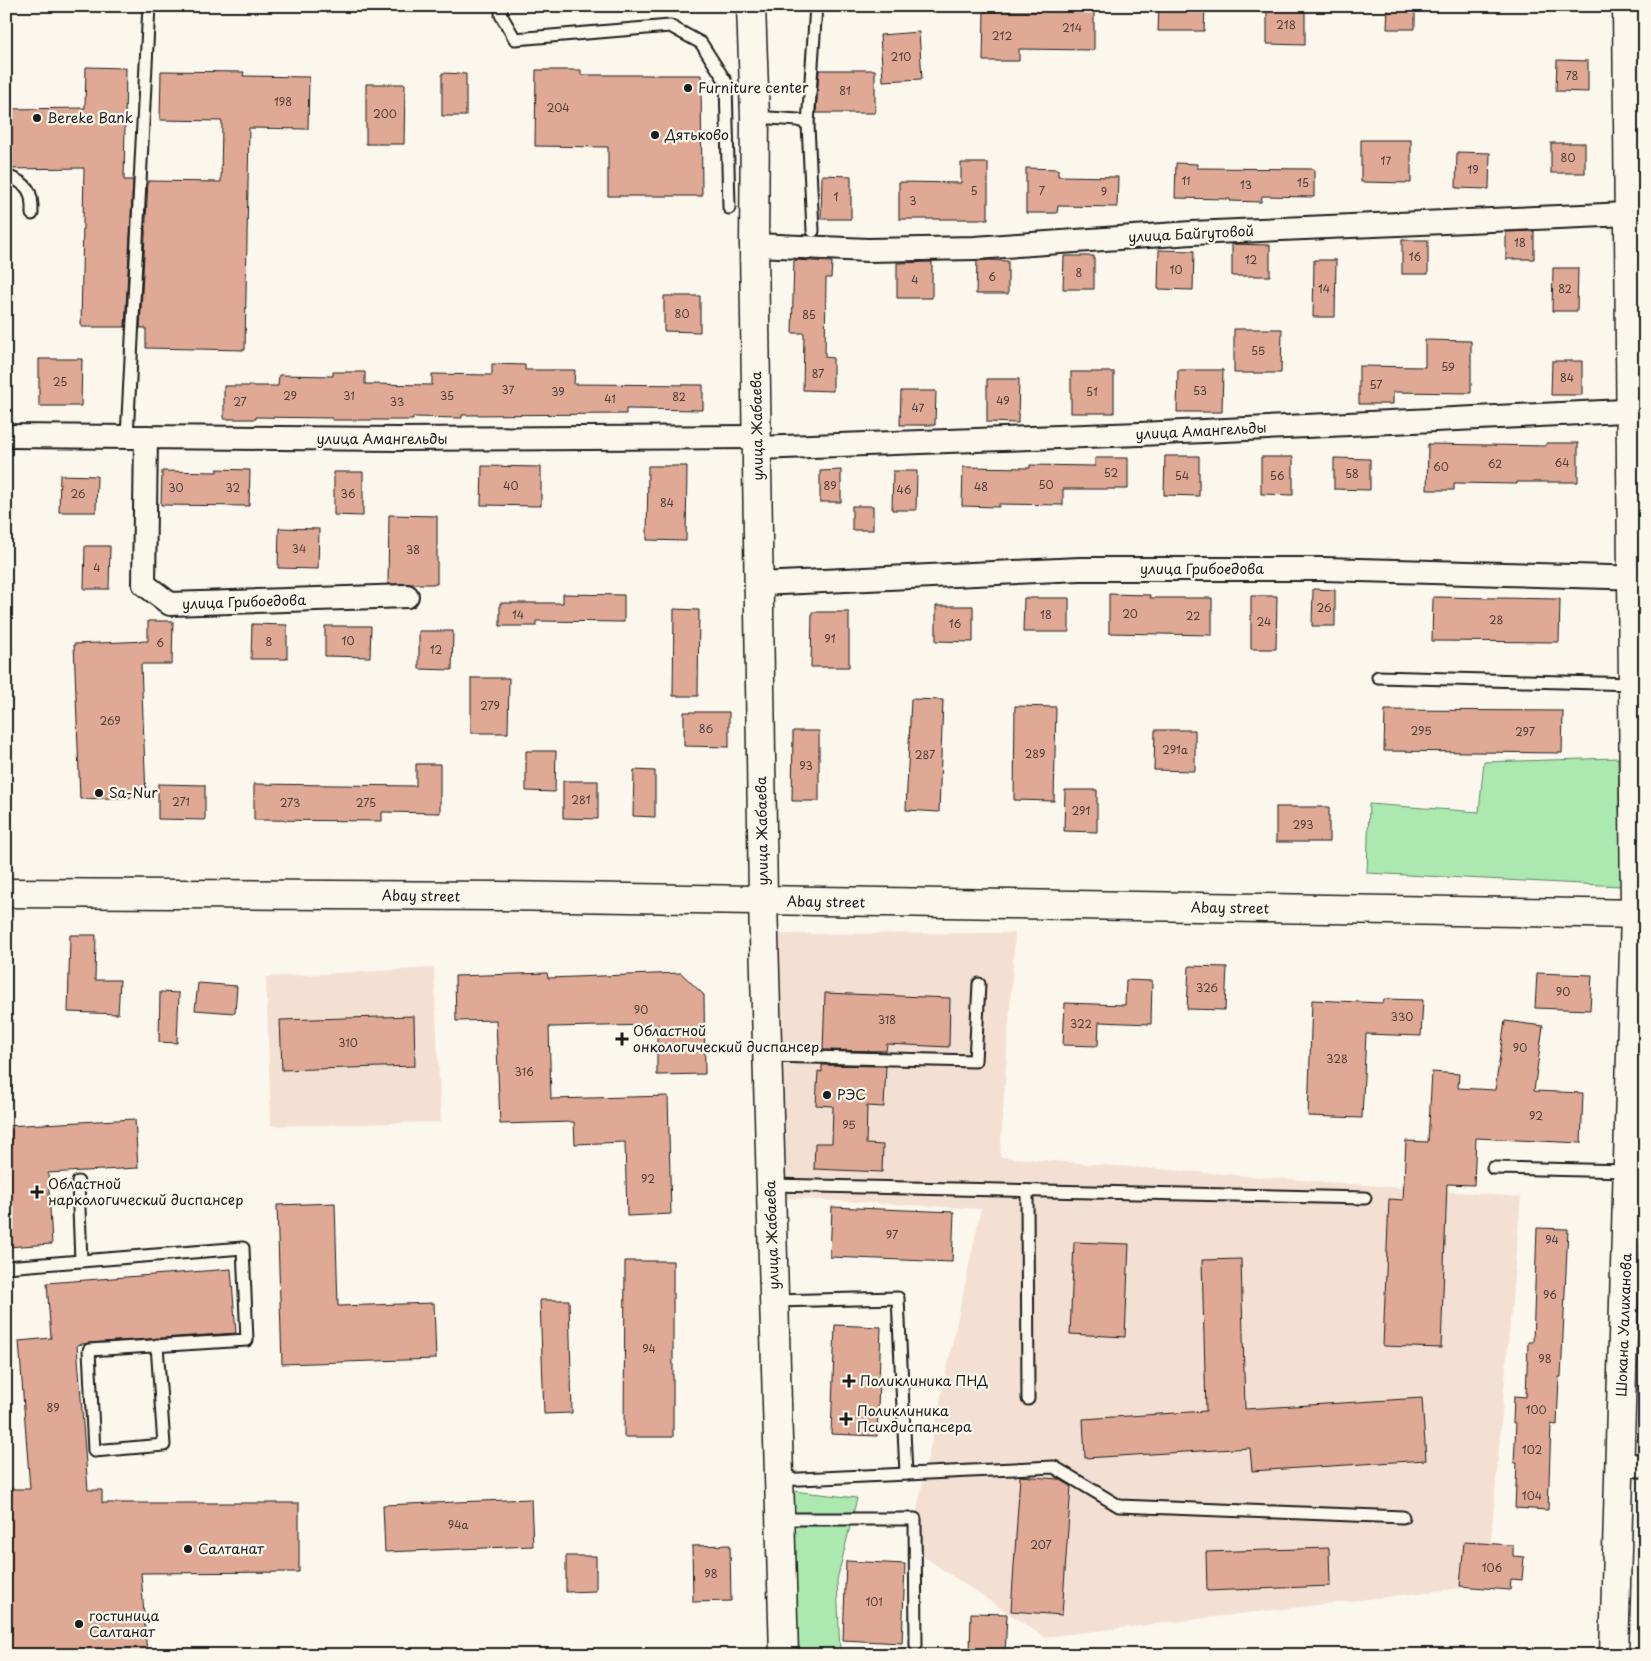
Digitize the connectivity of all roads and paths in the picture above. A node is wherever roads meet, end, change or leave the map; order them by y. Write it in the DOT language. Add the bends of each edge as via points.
graph roads {
  1 [pos="149,6"];
  2 [pos="502,6"];
  3 [pos="751,6"];
  4 [pos="816,6"];
  5 [pos="1627,6"];
  6 [pos="754,117"];
  7 [pos="808,124"];
  8 [pos="1636,168"];
  9 [pos="6,176"];
  10 [pos="729,208"];
  11 [pos="32,214"];
  12 [pos="1628,214"];
  13 [pos="813,231"];
  14 [pos="754,245"];
  15 [pos="1637,410"];
  16 [pos="6,436"];
  17 [pos="137,437"];
  18 [pos="757,442"];
  19 [pos="1638,578"];
  20 [pos="759,584"];
  21 [pos="407,596"];
  22 [pos="1378,677"];
  23 [pos="1633,684"];
  24 [pos="1639,718"];
  25 [pos="6,893"];
  26 [pos="763,901"];
  27 [pos="1640,914"];
  28 [pos="979,984"];
  29 [pos="768,1056"];
  30 [pos="1493,1168"];
  31 [pos="1628,1171"];
  32 [pos="78,1182"];
  33 [pos="771,1185"];
  34 [pos="1028,1191"];
  35 [pos="1365,1198"];
  36 [pos="1636,1208"];
  37 [pos="81,1261"];
  38 [pos="6,1267"];
  39 [pos="774,1301"];
  40 [pos="157,1346"];
  41 [pos="1028,1399"];
  42 [pos="1632,1465"];
  43 [pos="906,1474"];
  44 [pos="779,1480"];
  45 [pos="1403,1517"];
  46 [pos="780,1519"];
  47 [pos="916,1645"];
  48 [pos="784,1655"];
  49 [pos="1614,1655"];
  1 -- 17 [label="lane"];
  2 -- 10 [label="lane" via="501,15 515,39 670,26 701,43 726,82"];
  3 -- 6 [label="street, улица Жабаева"];
  4 -- 7 [label="lane"];
  5 -- 8 [label="street, Шокана Уалиханова"];
  6 -- 7 [label="lane" via="798,120"];
  6 -- 14 [label="street, улица Жабаева"];
  7 -- 13 [label="lane"];
  8 -- 12 [label="street, Шокана Уалиханова"];
  9 -- 11 [label="lane" via="28,188"];
  12 -- 14 [label="street, улица Байгутовой" via="1192,233 975,248 868,250"];
  12 -- 15 [label="street, Шокана Уалиханова"];
  14 -- 18 [label="street, улица Жабаева"];
  15 -- 18 [label="street, улица Амангельды" via="1140,434"];
  15 -- 19 [label="street, Шокана Уалиханова"];
  16 -- 17 [label="street, улица Амангельды"];
  17 -- 18 [label="street, улица Амангельды"];
  17 -- 21 [label="street, улица Грибоедова" via="144,584 170,604"];
  18 -- 20 [label="street, улица Жабаева"];
  19 -- 20 [label="street, улица Грибоедова" via="1323,569 1080,569"];
  19 -- 23 [label="street, Шокана Уалиханова"];
  20 -- 26 [label="street, улица Жабаева"];
  22 -- 23 [label="lane"];
  23 -- 24 [label="street, Шокана Уалиханова"];
  24 -- 27 [label="street, Шокана Уалиханова"];
  25 -- 26 [label="street, Abay street"];
  26 -- 27 [label="street, Abay street"];
  26 -- 29 [label="street, улица Жабаева"];
  27 -- 31 [label="street, Шокана Уалиханова"];
  28 -- 29 [label="lane" via="975,1061"];
  29 -- 33 [label="street, улица Жабаева"];
  30 -- 31 [label="lane"];
  31 -- 36 [label="street, Шокана Уалиханова"];
  32 -- 37 [label="lane"];
  33 -- 34 [label="lane"];
  33 -- 39 [label="street, улица Жабаева"];
  34 -- 35 [label="lane"];
  34 -- 41 [label="lane"];
  36 -- 42 [label="street, Шокана Уалиханова"];
  37 -- 38 [label="lane"];
  37 -- 40 [label="lane" via="243,1248 247,1340"];
  39 -- 43 [label="lane" via="898,1298"];
  39 -- 44 [label="street, улица Жабаева"];
  40 -- 40 [label="lane" via="89,1350 94,1451 164,1445"];
  42 -- 49 [label="street, Шокана Уалиханова"];
  43 -- 44 [label="lane"];
  43 -- 45 [label="lane" via="1054,1466 1118,1506"];
  44 -- 46 [label="street, улица Жабаева"];
  46 -- 47 [label="lane" via="915,1518"];
  46 -- 48 [label="street, улица Жабаева"];
}
